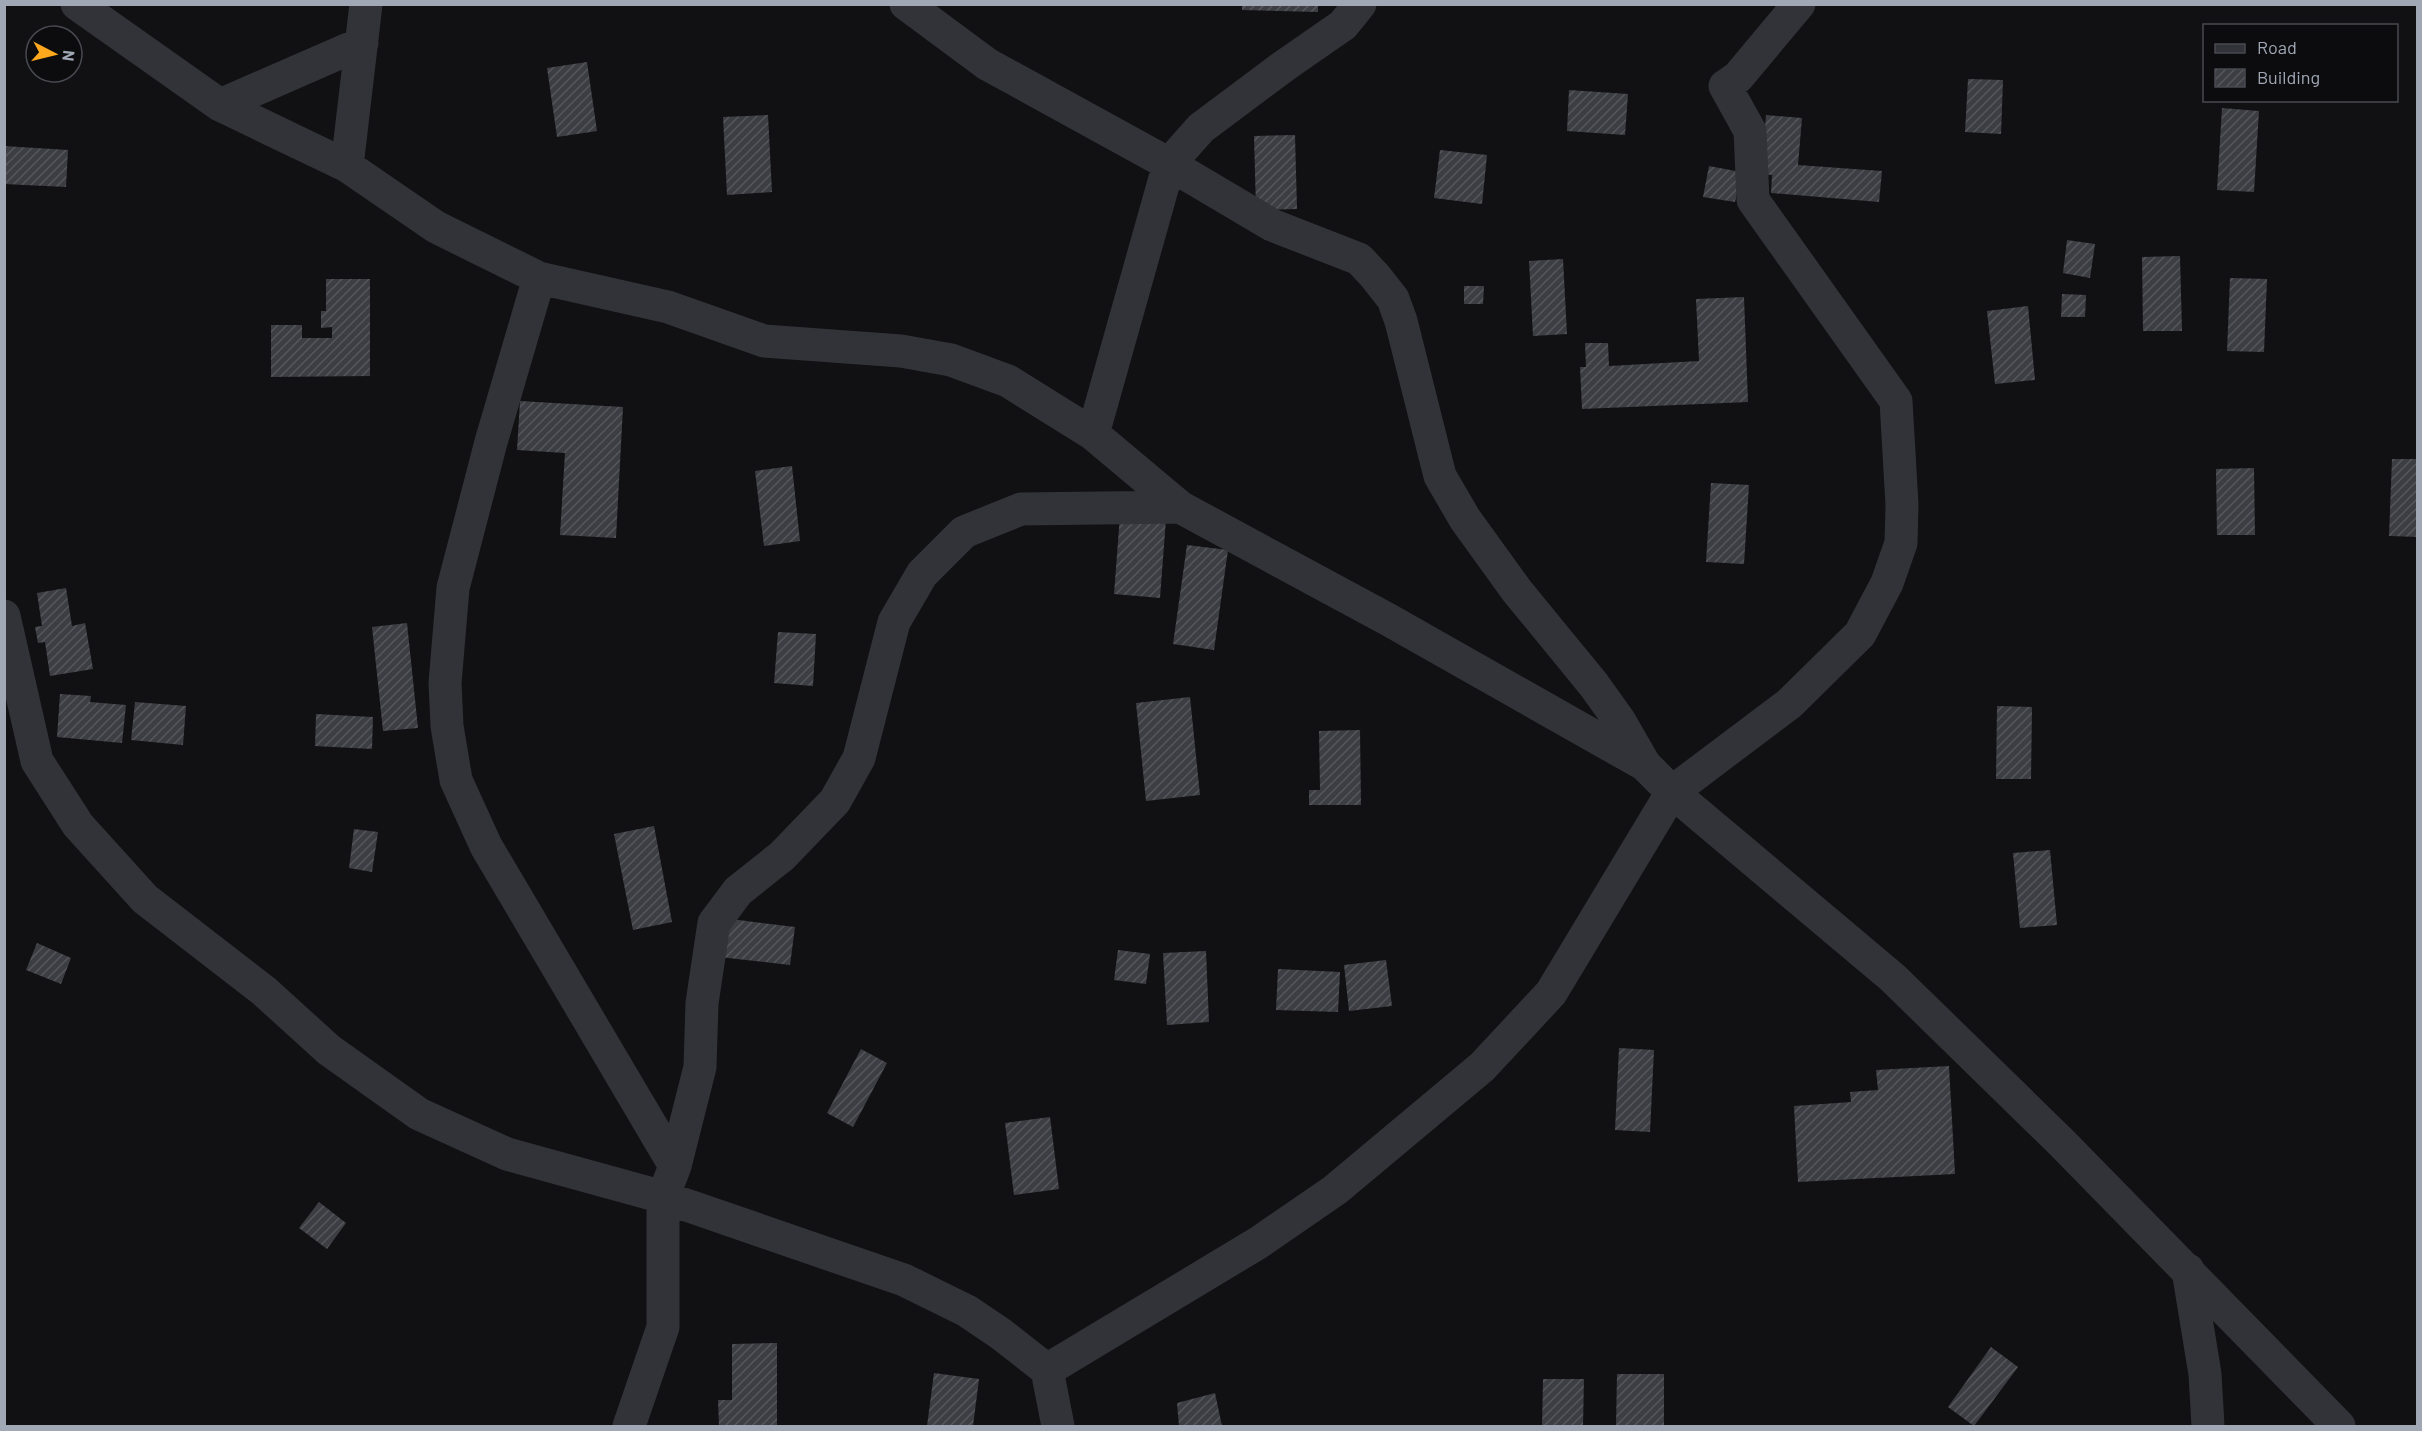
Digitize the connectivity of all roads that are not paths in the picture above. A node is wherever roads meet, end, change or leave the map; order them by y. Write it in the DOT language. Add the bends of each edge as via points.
graph roads {
  1 [pos="77,4"];
  2 [pos="366,4"];
  3 [pos="906,4"];
  4 [pos="1359,4"];
  5 [pos="1799,4"];
  6 [pos="362,43"];
  7 [pos="220,105"];
  8 [pos="1169,164"];
  9 [pos="347,166"];
  10 [pos="539,278"];
  11 [pos="1093,434"];
  12 [pos="1180,507"];
  13 [pos="4,616"];
  14 [pos="1645,765"];
  15 [pos="1672,792"];
  16 [pos="675,1166"];
  17 [pos="663,1197"];
  18 [pos="2187,1270"];
  19 [pos="1047,1370"];
  20 [pos="630,1426"];
  21 [pos="1058,1426"];
  22 [pos="2208,1426"];
  23 [pos="2339,1426"];
  1 -- 7 [label="street"];
  2 -- 6 [label="street"];
  3 -- 8 [label="street" via="987,64"];
  4 -- 8 [label="street" via="1343,25 1201,128"];
  5 -- 15 [label="street" via="1738,77 1725,86 1750,131 1754,200 1896,401 1901,543 1887,583 1860,634 1790,703"];
  6 -- 7 [label="street"];
  6 -- 9 [label="street"];
  7 -- 9 [label="street"];
  8 -- 11 [label="street"];
  8 -- 14 [label="street" via="1272,225 1359,259 1375,276 1393,299 1401,321 1440,476 1465,519 1517,591 1619,720"];
  9 -- 10 [label="street" via="436,227"];
  10 -- 11 [label="street" via="668,307 764,340 901,351 951,360 1008,381"];
  10 -- 16 [label="street" via="453,588 445,683 447,726 456,780 486,846"];
  11 -- 12 [label="street"];
  12 -- 14 [label="street"];
  12 -- 16 [label="street" via="1021,509 964,531 922,574 894,622 859,758 835,801 782,856 738,891 714,923 702,1003 700,1067"];
  13 -- 17 [label="street" via="37,761 78,825 145,899 264,992 329,1050 419,1114 507,1154"];
  14 -- 15 [label="street"];
  15 -- 18 [label="street" via="1893,978"];
  15 -- 19 [label="street" via="1551,993 1482,1067 1335,1190 1258,1243"];
  16 -- 17 [label="street"];
  17 -- 19 [label="street" via="904,1280 967,1311"];
  17 -- 20 [label="street" via="663,1327"];
  18 -- 22 [label="street" via="2205,1374"];
  18 -- 23 [label="street"];
  19 -- 21 [label="street"];
}
